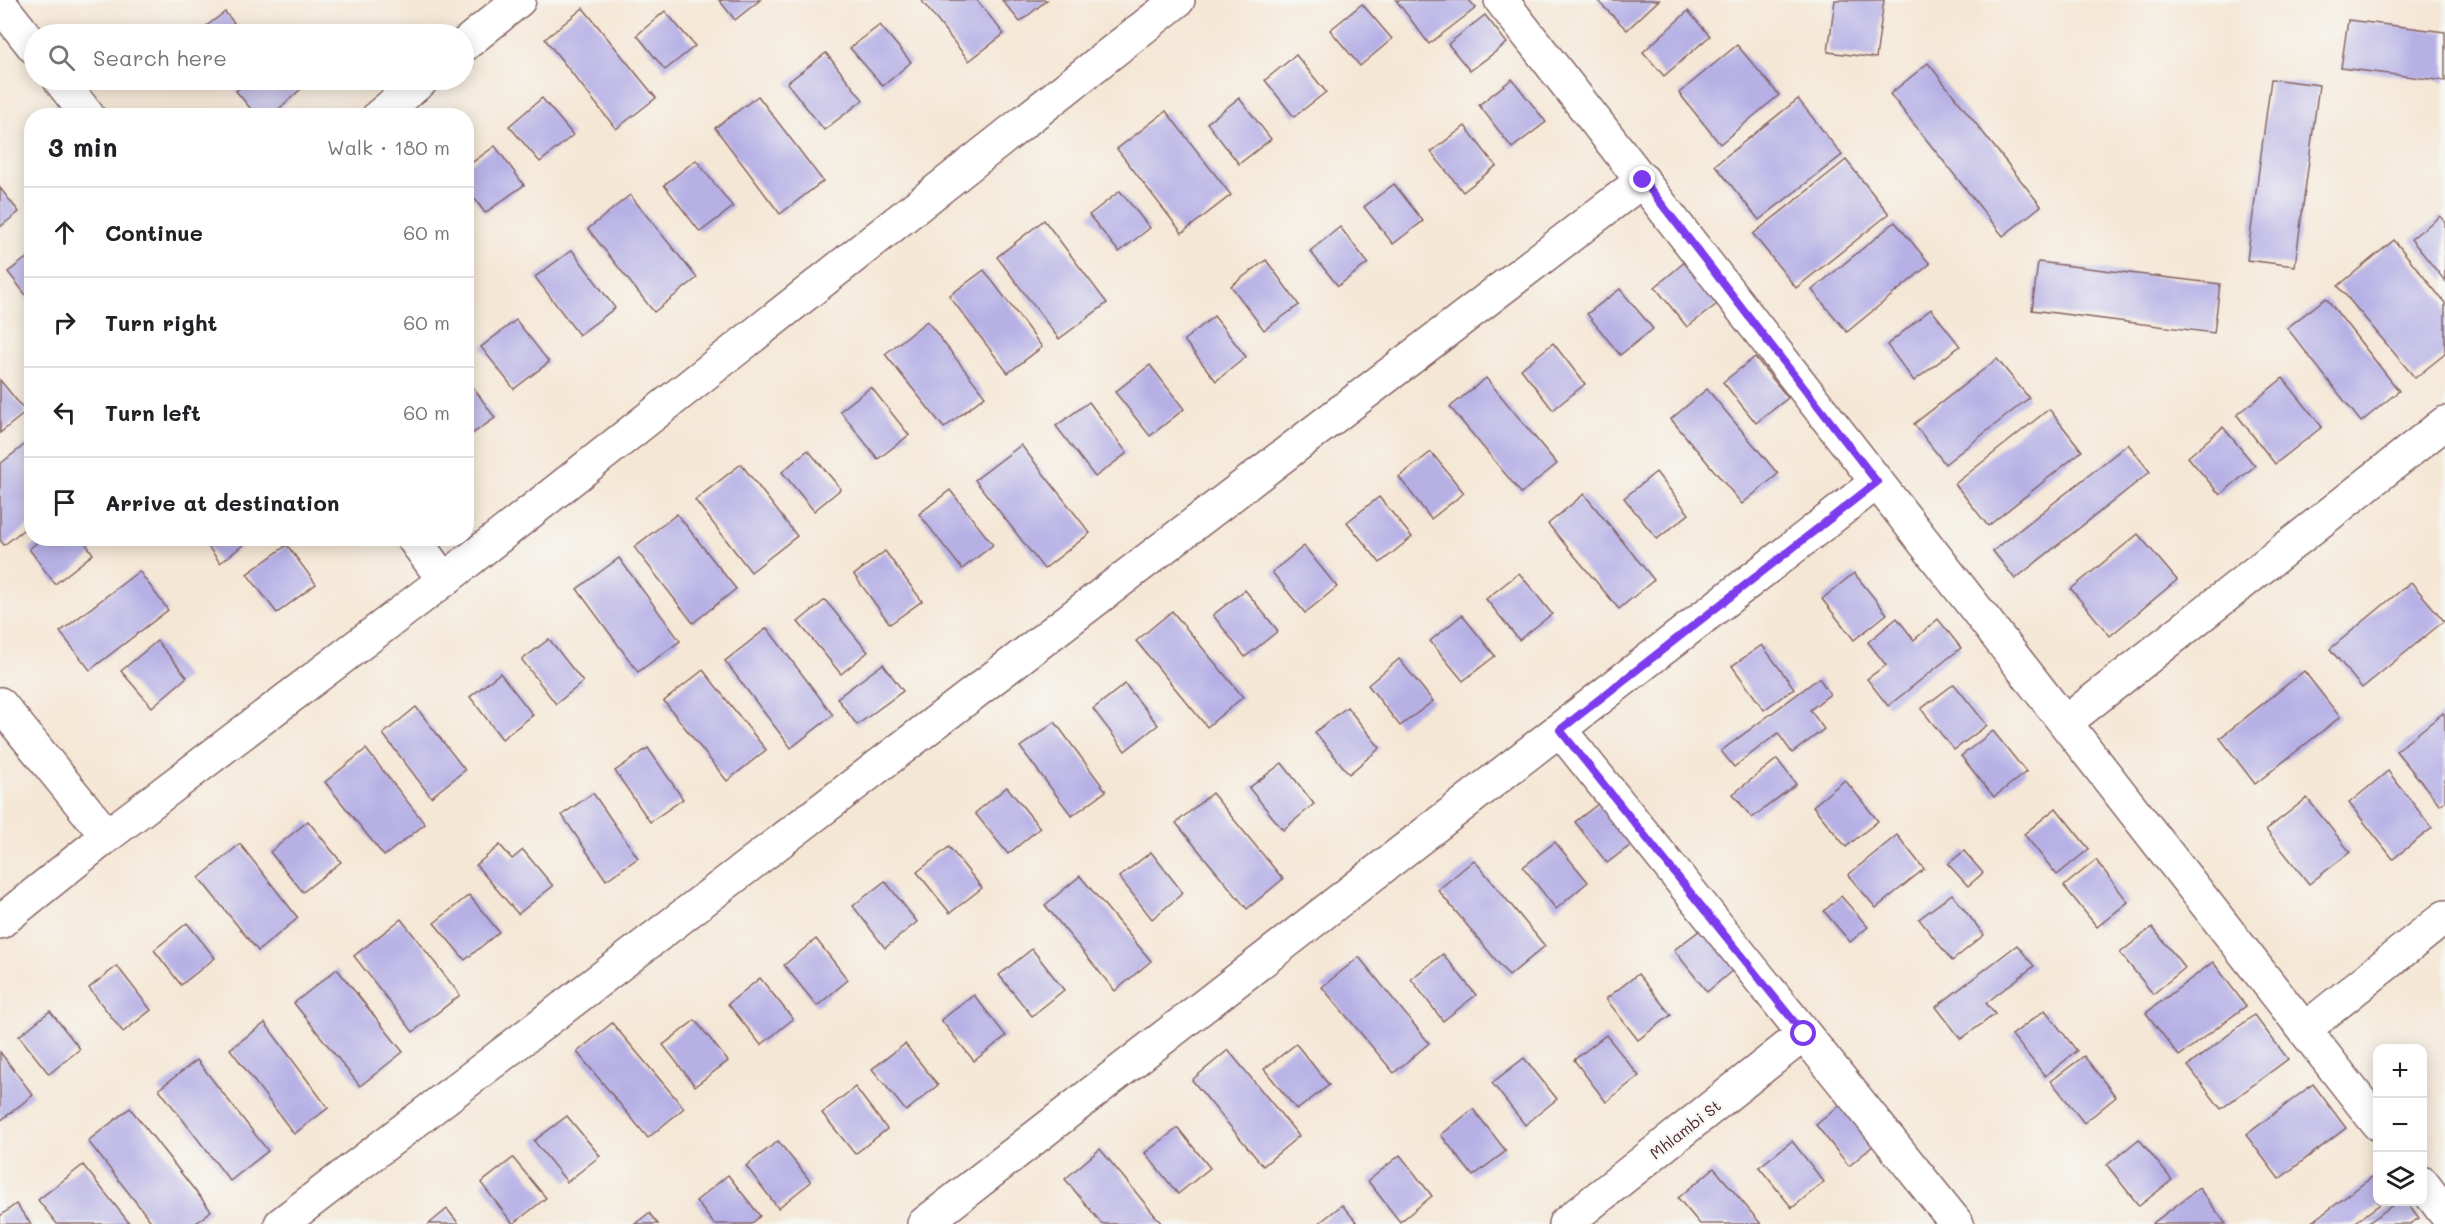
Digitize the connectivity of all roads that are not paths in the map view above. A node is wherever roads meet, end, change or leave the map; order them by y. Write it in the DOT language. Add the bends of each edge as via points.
graph roads {
  1 [pos="1178,0"];
  2 [pos="1501,0"];
  3 [pos="512,2"];
  4 [pos="0,4"];
  5 [pos="24,34"];
  6 [pos="474,36"];
  7 [pos="68,90"];
  8 [pos="410,90"];
  9 [pos="82,108"];
  10 [pos="389,108"];
  11 [pos="1643,180"];
  12 [pos="2445,423"];
  13 [pos="1877,482"];
  14 [pos="419,546"];
  15 [pos="444,580"];
  16 [pos="0,704"];
  17 [pos="2066,722"];
  18 [pos="1560,730"];
  19 [pos="107,836"];
  20 [pos="2445,917"];
  21 [pos="0,922"];
  22 [pos="2306,1029"];
  23 [pos="1804,1034"];
  24 [pos="2373,1117"];
  25 [pos="2427,1190"];
  26 [pos="2445,1213"];
  27 [pos="281,1224"];
  28 [pos="924,1224"];
  29 [pos="1565,1224"];
  30 [pos="1957,1224"];
  1 -- 15 [label="street"];
  2 -- 11 [label="street"];
  3 -- 6 [label="street"];
  4 -- 5 [label="street"];
  7 -- 9 [label="street"];
  8 -- 10 [label="street"];
  11 -- 13 [label="street"];
  11 -- 27 [label="street"];
  12 -- 17 [label="street"];
  13 -- 17 [label="street"];
  13 -- 18 [label="street"];
  14 -- 15 [label="street"];
  15 -- 19 [label="street"];
  16 -- 19 [label="street"];
  17 -- 22 [label="street"];
  18 -- 23 [label="street"];
  18 -- 28 [label="street"];
  19 -- 21 [label="street"];
  20 -- 22 [label="street"];
  22 -- 24 [label="street"];
  23 -- 29 [label="street, Mhlambi St"];
  23 -- 30 [label="street"];
  25 -- 26 [label="street"];
}
